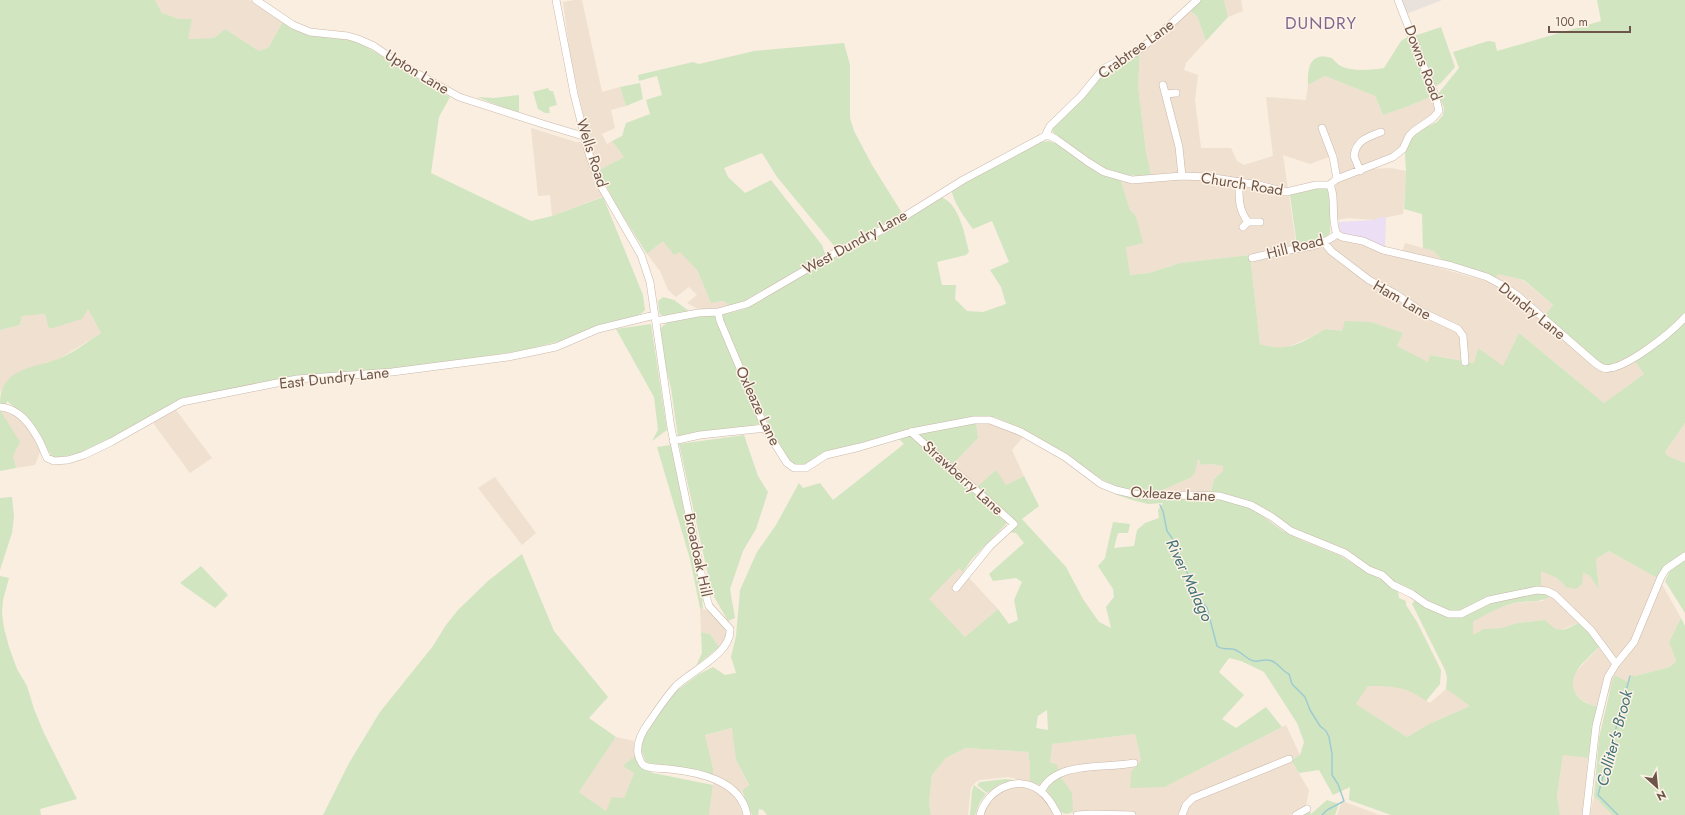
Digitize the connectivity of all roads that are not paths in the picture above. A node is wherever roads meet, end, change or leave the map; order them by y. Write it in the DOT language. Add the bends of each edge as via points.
graph roads {
  1 [pos="256,0"];
  2 [pos="556,0"];
  3 [pos="1197,0"];
  4 [pos="1398,0"];
  5 [pos="1163,85"];
  6 [pos="1176,93"];
  7 [pos="1166,94"];
  8 [pos="1381,132"];
  9 [pos="1322,133"];
  10 [pos="583,136"];
  11 [pos="1045,136"];
  12 [pos="1360,171"];
  13 [pos="1182,176"];
  14 [pos="1337,179"];
  15 [pos="1239,181"];
  16 [pos="1329,185"];
  17 [pos="1260,222"];
  18 [pos="1337,234"];
  19 [pos="1324,242"];
  20 [pos="1252,258"];
  21 [pos="718,312"];
  22 [pos="656,318"];
  23 [pos="1685,318"];
  24 [pos="1465,362"];
  25 [pos="0,407"];
  26 [pos="765,428"];
  27 [pos="911,432"];
  28 [pos="673,440"];
  29 [pos="1685,556"];
  30 [pos="956,588"];
  31 [pos="1616,664"];
  32 [pos="1285,758"];
  33 [pos="1134,763"];
  34 [pos="1041,791"];
  35 [pos="1307,809"];
  36 [pos="747,815"];
  37 [pos="980,815"];
  38 [pos="1058,815"];
  39 [pos="1077,815"];
  40 [pos="1132,815"];
  41 [pos="1182,815"];
  42 [pos="1296,815"];
  43 [pos="1586,815"];
  1 -- 10 [label="street, Upton Lane" via="292,26 310,32 348,36 374,46 459,97"];
  2 -- 10 [label="street, Wells Road"];
  3 -- 11 [label="street, Crabtree Lane" via="1160,34 1133,54 1103,69 1081,96 1050,126"];
  4 -- 12 [label="street, Downs Road" via="1439,111 1434,118 1414,130 1399,153"];
  5 -- 7 [label="street"];
  6 -- 7 [label="street"];
  7 -- 13 [label="street" via="1179,147"];
  8 -- 12 [label="street" via="1358,143 1354,156"];
  9 -- 14 [label="street" via="1334,157"];
  10 -- 22 [label="street, Wells Road" via="601,186 641,255 650,282"];
  11 -- 13 [label="street, Church Road" via="1056,139 1099,169 1124,179"];
  11 -- 21 [label="street, West Dundry Lane" via="963,180 886,228 831,255 747,304"];
  12 -- 14 [label="street, Downs Road"];
  13 -- 15 [label="street, Church Road"];
  14 -- 16 [label="street, Downs Road"];
  15 -- 16 [label="street, Church Road" via="1286,192 1316,185"];
  15 -- 17 [label="street" via="1238,198 1246,225"];
  16 -- 18 [label="street"];
  18 -- 19 [label="street, Hill Road"];
  18 -- 23 [label="street, Dundry Lane" via="1364,241 1383,250 1473,273 1500,284 1518,296 1603,368 1636,356 1661,341"];
  19 -- 20 [label="street, Hill Road"];
  19 -- 24 [label="street, Ham Lane" via="1332,252 1369,280 1422,312 1458,329 1463,336"];
  21 -- 22 [label="street, West Dundry Lane"];
  21 -- 26 [label="street, Oxleaze Lane"];
  22 -- 25 [label="street, East Dundry Lane" via="598,330 556,347 508,357 392,372 297,379 182,402 111,442 68,460 54,461 47,458 36,434 20,415 15,410"];
  22 -- 28 [label="street, Broadoak Hill"];
  26 -- 27 [label="street, Oxleaze Lane" via="787,463 799,469 806,468 826,455"];
  26 -- 28 [label="street"];
  27 -- 30 [label="street, Strawberry Lane" via="1014,524 990,546"];
  27 -- 31 [label="street, Oxleaze Lane" via="974,420 990,420 1021,432 1065,457 1101,484 1116,490 1151,496 1220,496 1236,500 1272,517 1291,531 1345,553 1426,604 1449,614 1461,614 1489,600 1537,590 1548,591 1591,630"];
  28 -- 36 [label="street, Broadoak Hill" via="707,599 730,633 727,644 715,656 670,693 639,739 638,755 645,767 680,770 718,781 740,797"];
  29 -- 31 [label="street" via="1666,569 1634,642"];
  31 -- 43 [label="street" via="1608,677 1596,726"];
  32 -- 41 [label="street" via="1193,798 1186,805"];
  33 -- 34 [label="street" via="1126,760 1060,773"];
  34 -- 37 [label="street" via="1024,784 1004,787 989,796"];
  34 -- 38 [label="street"];
  35 -- 42 [label="street"];
  39 -- 40 [label="street"];
}
